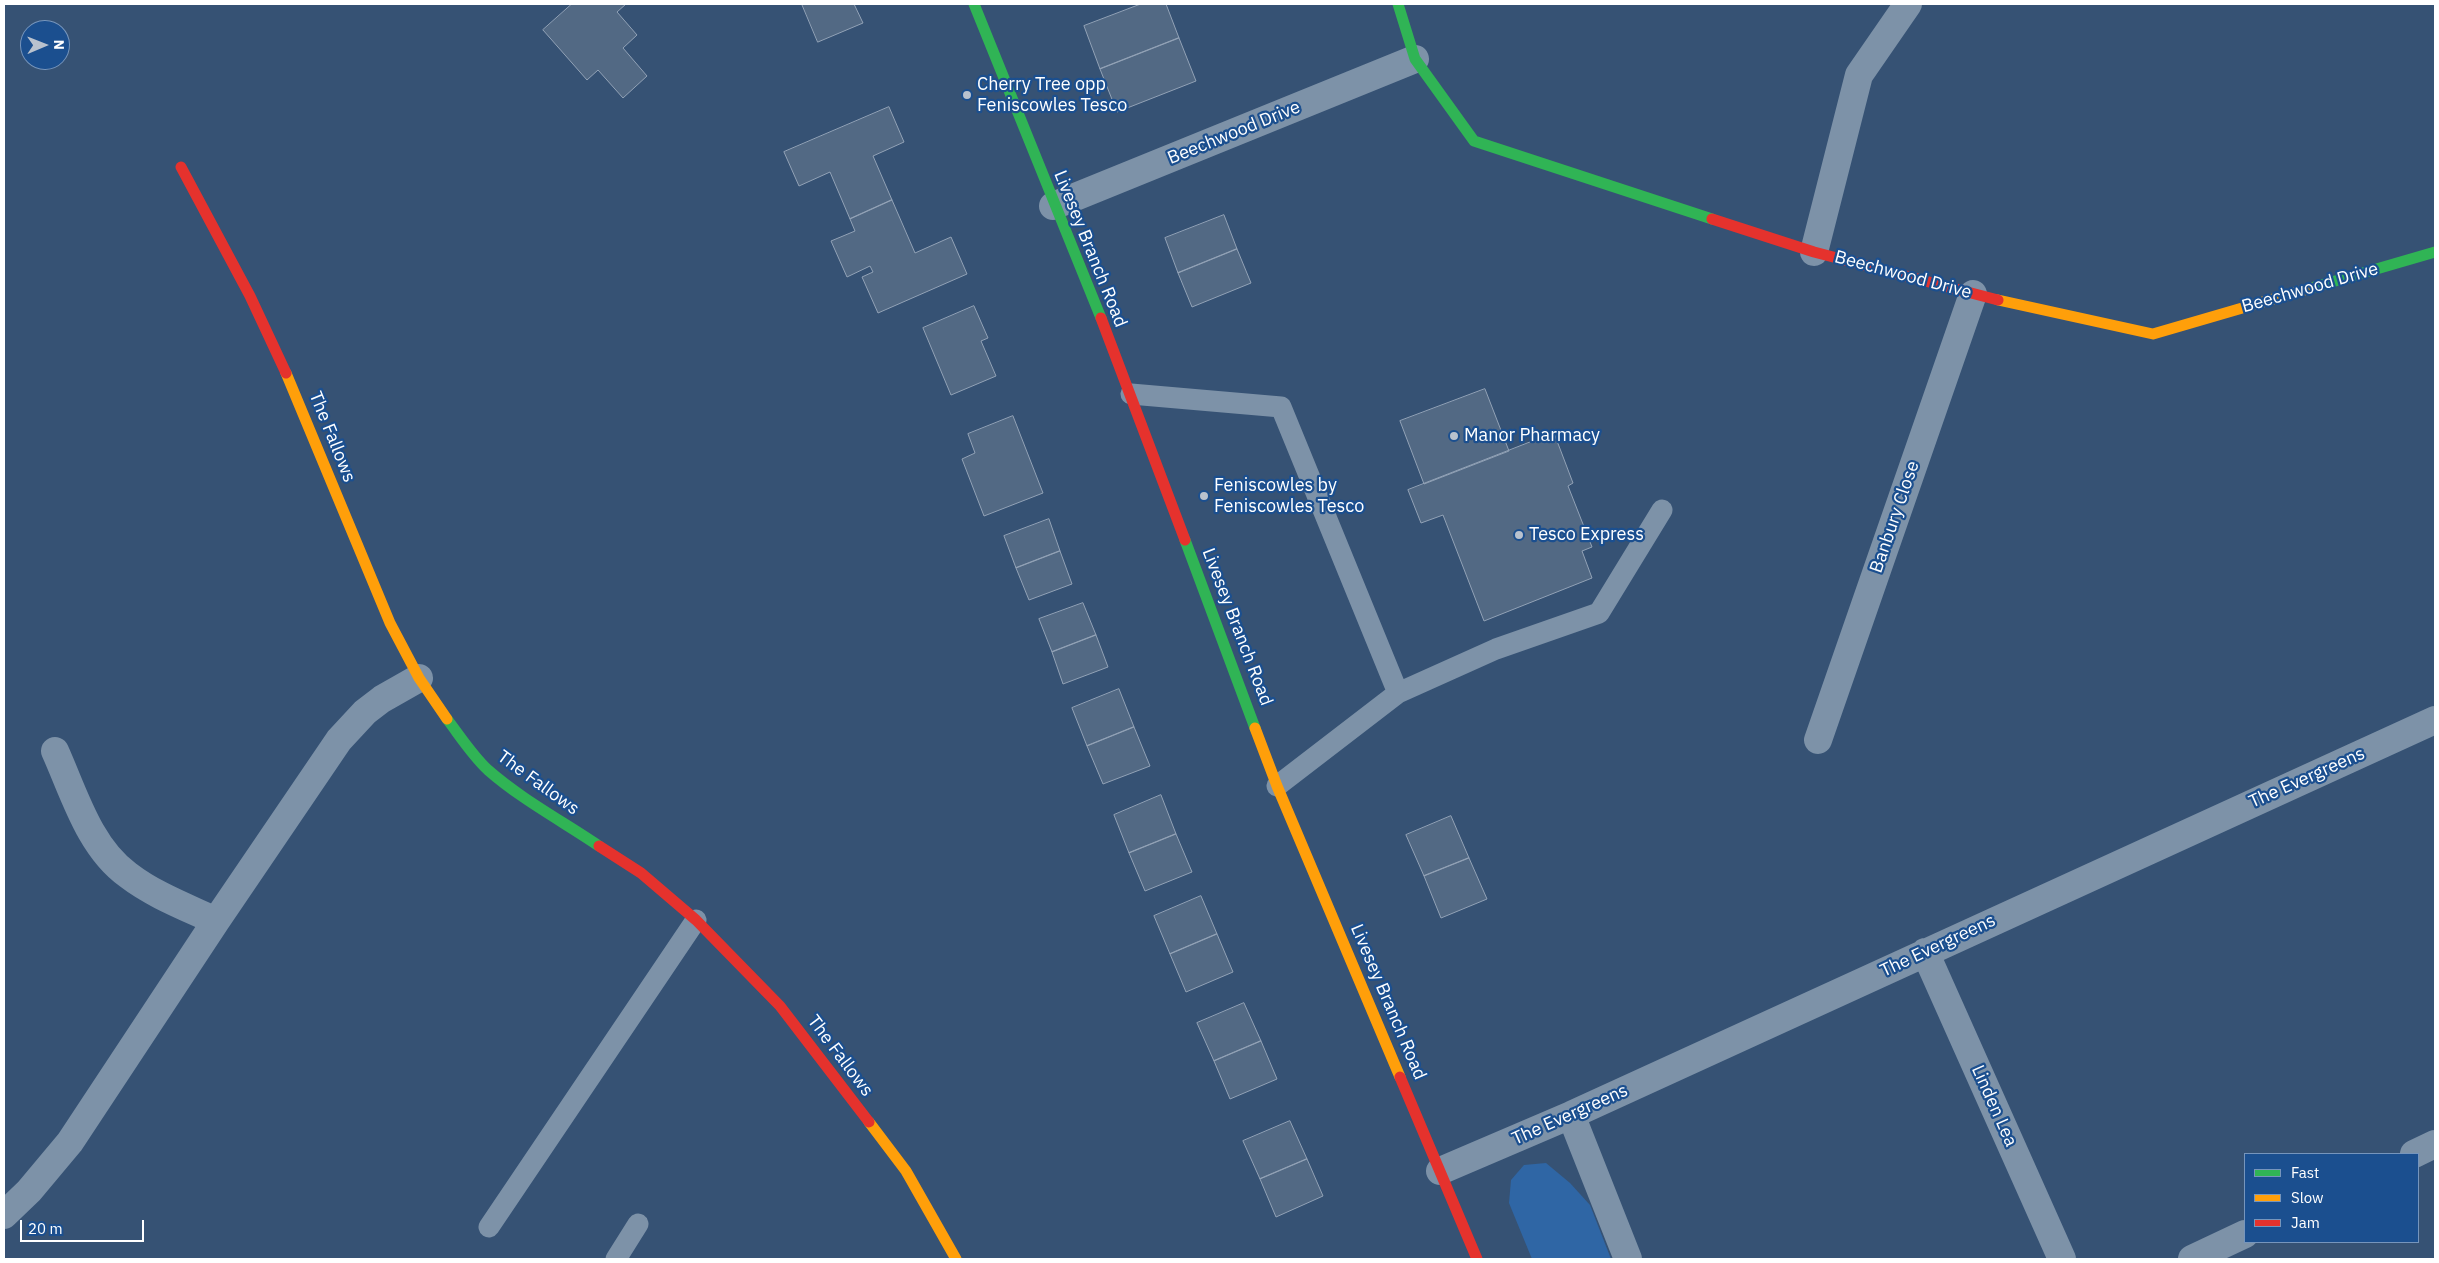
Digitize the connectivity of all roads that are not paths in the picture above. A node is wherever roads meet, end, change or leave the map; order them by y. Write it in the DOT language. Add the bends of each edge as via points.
graph roads {
  1 [pos="974,4"];
  2 [pos="1398,4"];
  3 [pos="1908,4"];
  4 [pos="1415,59"];
  5 [pos="182,167"];
  6 [pos="1054,206"];
  7 [pos="1814,252"];
  8 [pos="2435,252"];
  9 [pos="1973,294"];
  10 [pos="1131,394"];
  11 [pos="1662,510"];
  12 [pos="419,678"];
  13 [pos="1398,693"];
  14 [pos="2435,720"];
  15 [pos="1818,740"];
  16 [pos="56,751"];
  17 [pos="1277,786"];
  18 [pos="696,920"];
  19 [pos="216,921"];
  20 [pos="1925,952"];
  21 [pos="1571,1115"];
  22 [pos="2435,1144"];
  23 [pos="2416,1153"];
  24 [pos="1440,1171"];
  25 [pos="4,1215"];
  26 [pos="638,1224"];
  27 [pos="489,1227"];
  28 [pos="2244,1234"];
  29 [pos="616,1259"];
  30 [pos="956,1259"];
  31 [pos="1477,1259"];
  32 [pos="1628,1259"];
  33 [pos="2062,1259"];
  34 [pos="2192,1259"];
  1 -- 6 [label="street, Livesey Branch Road"];
  2 -- 4 [label="street, Beechwood Drive"];
  3 -- 7 [label="street" via="1859,75"];
  4 -- 6 [label="street, Beechwood Drive"];
  4 -- 7 [label="street, Beechwood Drive" via="1474,142"];
  5 -- 12 [label="street, The Fallows" via="250,296 293,387 390,622"];
  6 -- 10 [label="street, Livesey Branch Road"];
  7 -- 9 [label="street, Beechwood Drive"];
  8 -- 9 [label="street, Beechwood Drive" via="2153,334"];
  9 -- 15 [label="street, Banbury Close"];
  10 -- 13 [label="lane" via="1281,407"];
  10 -- 17 [label="street, Livesey Branch Road"];
  11 -- 13 [label="lane" via="1598,613 1496,649"];
  12 -- 18 [label="street, The Fallows" via="465,744 487,769 640,873"];
  12 -- 19 [label="street" via="377,703 340,740"];
  13 -- 17 [label="lane"];
  14 -- 20 [label="street, The Evergreens"];
  16 -- 19 [label="street" via="83,814 108,857 150,890"];
  17 -- 24 [label="street, Livesey Branch Road"];
  18 -- 27 [label="lane"];
  18 -- 30 [label="street, The Fallows" via="780,1006 906,1171"];
  19 -- 25 [label="street" via="70,1142"];
  20 -- 21 [label="street, The Evergreens"];
  20 -- 33 [label="street, Linden Lea"];
  21 -- 24 [label="street, The Evergreens"];
  21 -- 32 [label="street"];
  22 -- 23 [label="street"];
  24 -- 31 [label="street, Livesey Branch Road"];
  26 -- 29 [label="lane"];
  28 -- 34 [label="street"];
}
